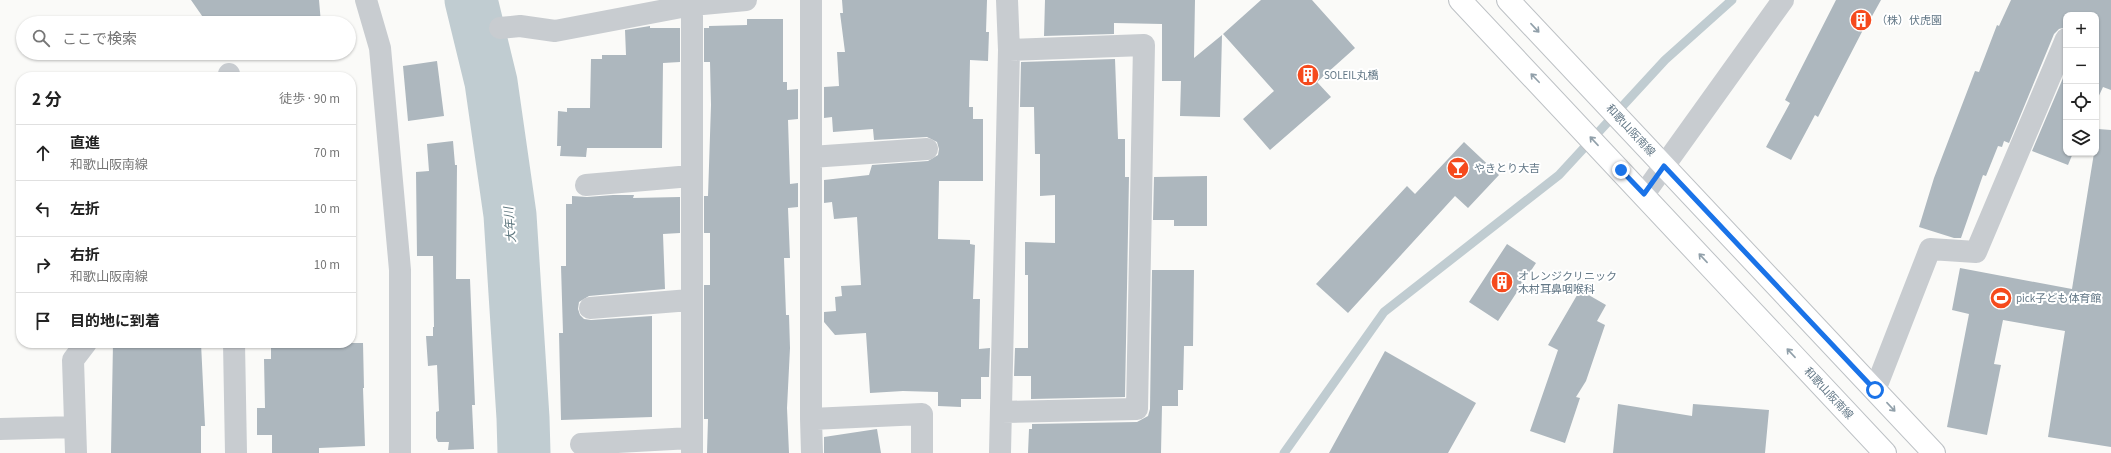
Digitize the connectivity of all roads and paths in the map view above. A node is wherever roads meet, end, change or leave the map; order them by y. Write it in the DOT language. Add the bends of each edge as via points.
graph roads {
  1 [pos="366,0"];
  2 [pos="746,0"];
  3 [pos="811,0"];
  4 [pos="1007,0"];
  5 [pos="1460,0"];
  6 [pos="1508,0"];
  7 [pos="1783,0"];
  8 [pos="692,5"];
  9 [pos="500,28"];
  10 [pos="2063,46"];
  11 [pos="1009,50"];
  12 [pos="926,149"];
  13 [pos="811,157"];
  14 [pos="1664,166"];
  15 [pos="691,176"];
  16 [pos="586,185"];
  17 [pos="1644,194"];
  18 [pos="690,300"];
  19 [pos="590,308"];
  20 [pos="82,348"];
  21 [pos="234,348"];
  22 [pos="1875,390"];
  23 [pos="1001,412"];
  24 [pos="812,419"];
  25 [pos="75,427"];
  26 [pos="0,429"];
  27 [pos="581,444"];
  28 [pos="691,445"];
  29 [pos="76,453"];
  30 [pos="236,453"];
  31 [pos="400,453"];
  32 [pos="812,453"];
  33 [pos="922,453"];
  34 [pos="1000,453"];
  35 [pos="1885,453"];
  36 [pos="1934,453"];
  1 -- 31 [label="street" via="380,48 400,270"];
  2 -- 8 [label="street"];
  3 -- 13 [label="street"];
  4 -- 11 [label="street"];
  17 -- 5 [label="main road, 和歌山阪南線, one-way"];
  6 -- 14 [label="main road, 和歌山阪南線, one-way"];
  7 -- 14 [label="street"];
  8 -- 9 [label="street" via="555,31 520,26"];
  8 -- 15 [label="street"];
  10 -- 22 [label="street" via="1976,252 1930,249"];
  11 -- 23 [label="street"];
  11 -- 23 [label="street" via="1144,45 1137,409"];
  12 -- 13 [label="street"];
  13 -- 24 [label="street"];
  14 -- 17 [label="street"];
  14 -- 22 [label="main road, 和歌山阪南線"];
  15 -- 16 [label="street"];
  15 -- 18 [label="street"];
  35 -- 17 [label="main road, 和歌山阪南線, one-way"];
  18 -- 19 [label="street"];
  18 -- 28 [label="street"];
  20 -- 25 [label="street" via="73,360"];
  21 -- 30 [label="street"];
  22 -- 36 [label="main road, 和歌山阪南線, one-way"];
  23 -- 34 [label="street"];
  24 -- 32 [label="street"];
  24 -- 33 [label="street" via="922,414"];
  25 -- 26 [label="street"];
  25 -- 29 [label="street"];
  27 -- 28 [label="street"];
}
